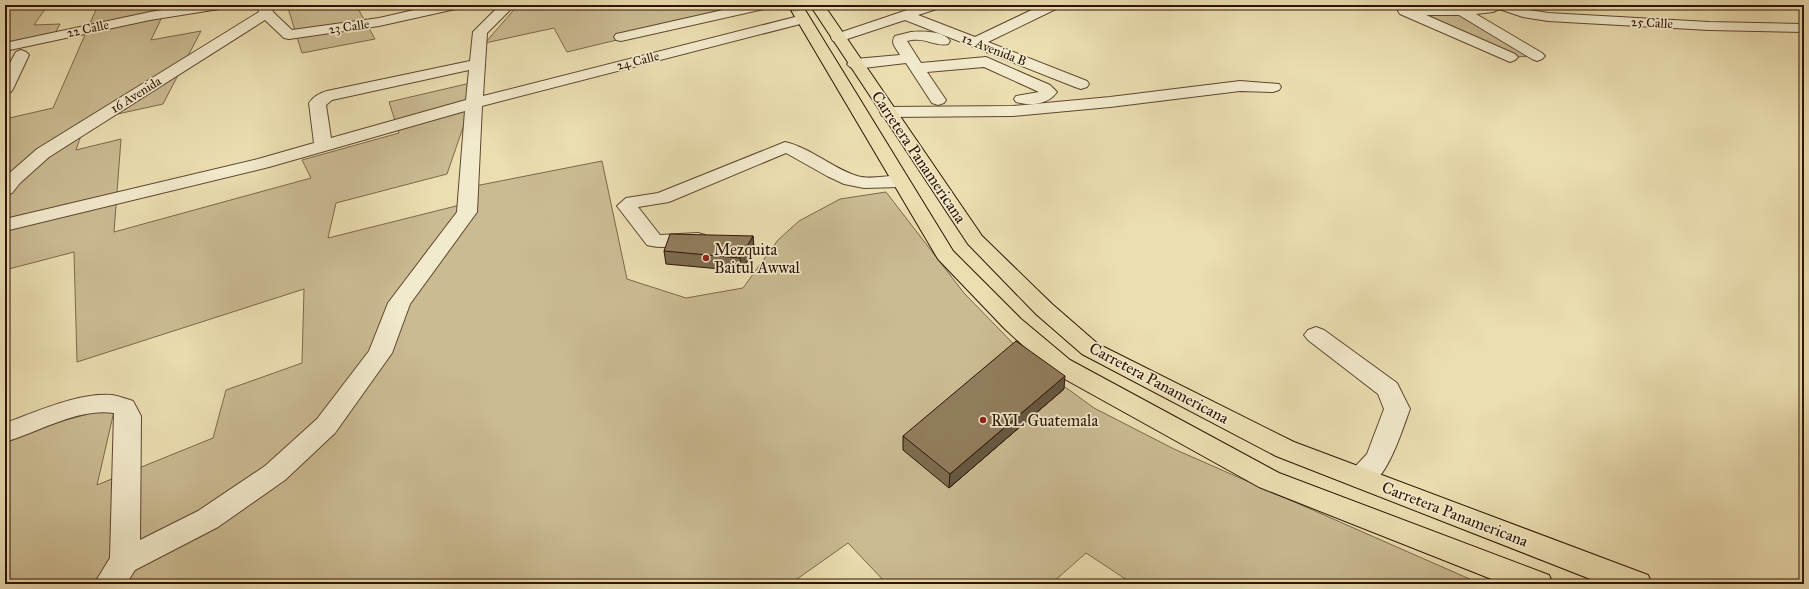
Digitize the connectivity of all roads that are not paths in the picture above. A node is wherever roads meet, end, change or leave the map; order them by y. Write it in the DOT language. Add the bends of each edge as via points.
graph roads {
  1 [pos="219,5"];
  2 [pos="455,5"];
  3 [pos="508,5"];
  4 [pos="764,5"];
  5 [pos="935,5"];
  6 [pos="1053,5"];
  7 [pos="1390,5"];
  8 [pos="1494,5"];
  9 [pos="1502,5"];
  10 [pos="265,9"];
  11 [pos="805,9"];
  12 [pos="1405,11"];
  13 [pos="1462,11"];
  14 [pos="907,16"];
  15 [pos="1804,28"];
  16 [pos="621,38"];
  17 [pos="838,38"];
  18 [pos="975,42"];
  19 [pos="5,48"];
  20 [pos="21,55"];
  21 [pos="1537,56"];
  22 [pos="1510,57"];
  23 [pos="986,62"];
  24 [pos="913,63"];
  25 [pos="477,64"];
  26 [pos="855,64"];
  27 [pos="1081,84"];
  28 [pos="1273,87"];
  29 [pos="5,89"];
  30 [pos="938,100"];
  31 [pos="474,103"];
  32 [pos="883,106"];
  33 [pos="323,146"];
  34 [pos="900,181"];
  35 [pos="5,190"];
  36 [pos="5,225"];
  37 [pos="716,240"];
  38 [pos="1316,334"];
  39 [pos="5,433"];
  40 [pos="1361,478"];
  41 [pos="125,561"];
  42 [pos="109,584"];
  43 [pos="1538,584"];
  44 [pos="1637,584"];
  1 -- 19 [label="street, 22 Calle" via="150,16"];
  2 -- 10 [label="street, 23 Calle" via="379,22 289,35"];
  3 -- 25 [label="street" via="480,32"];
  4 -- 16 [label="street"];
  5 -- 14 [label="street"];
  6 -- 18 [label="street"];
  7 -- 12 [label="street"];
  8 -- 13 [label="street" via="1494,8"];
  9 -- 15 [label="street, 25 Calle" via="1528,14 1548,17 1709,26"];
  10 -- 35 [label="street, 16 Avenida" via="43,153"];
  11 -- 17 [label="highway, Carretera Panamericana"];
  11 -- 31 [label="street, 24 Calle"];
  11 -- 34 [label="highway, Carretera Panamericana"];
  12 -- 13 [label="street"];
  12 -- 22 [label="street"];
  13 -- 21 [label="street"];
  14 -- 17 [label="street"];
  14 -- 18 [label="street, 12 Avenida B"];
  17 -- 26 [label="highway, Carretera Panamericana"];
  18 -- 27 [label="street, 12 Avenida B"];
  20 -- 29 [label="street"];
  23 -- 24 [label="street"];
  23 -- 24 [label="street" via="931,36 918,35 900,39"];
  23 -- 30 [label="street" via="1049,92 1041,98"];
  24 -- 26 [label="street"];
  24 -- 30 [label="street"];
  25 -- 31 [label="street"];
  25 -- 33 [label="street" via="327,96 317,104"];
  26 -- 32 [label="highway, Carretera Panamericana"];
  28 -- 32 [label="street" via="1240,86 1013,111"];
  30 -- 32 [label="street"];
  31 -- 33 [label="street, 24 Calle"];
  31 -- 41 [label="street" via="467,212 399,303 380,353 326,426 275,473 208,519"];
  32 -- 40 [label="highway, Carretera Panamericana" via="975,240 1044,309 1090,349 1285,449"];
  33 -- 36 [label="street, 24 Calle"];
  34 -- 37 [label="street" via="859,182 792,148 785,147 662,198 633,202 627,206 654,241 686,238"];
  34 -- 43 [label="highway, Carretera Panamericana" via="945,255 1013,324 1061,366 1269,480"];
  38 -- 40 [label="street" via="1388,389 1397,409 1378,459"];
  39 -- 41 [label="street" via="93,404 111,403 124,407 128,416"];
  40 -- 44 [label="highway, Carretera Panamericana"];
  41 -- 42 [label="street"];
}
